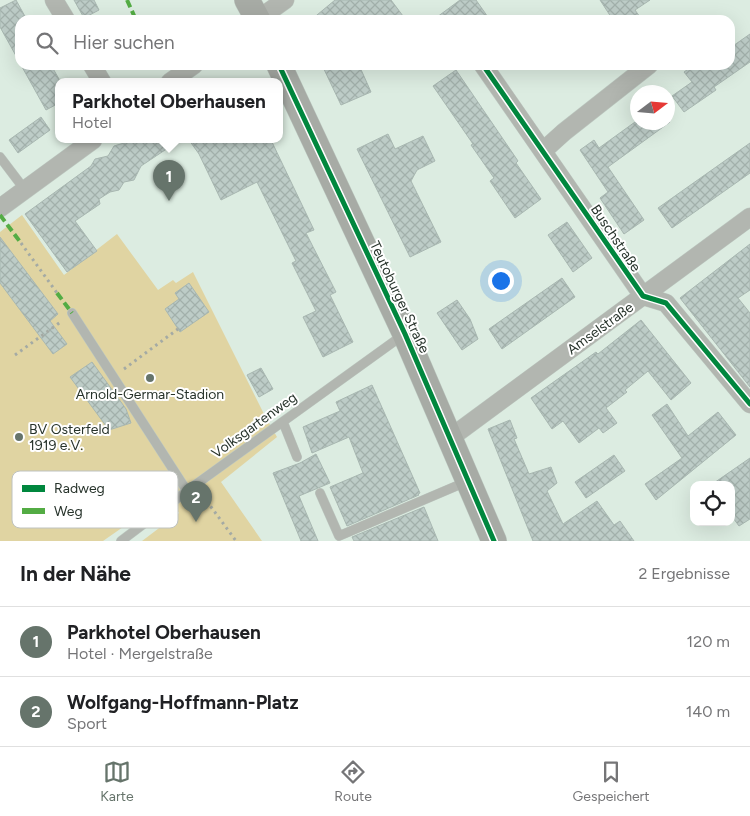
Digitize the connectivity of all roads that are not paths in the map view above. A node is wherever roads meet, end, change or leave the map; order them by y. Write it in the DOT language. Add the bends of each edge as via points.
graph roads {
  1 [pos="54,0"];
  2 [pos="247,0"];
  3 [pos="285,0"];
  4 [pos="63,15"];
  5 [pos="255,15"];
  6 [pos="265,15"];
  7 [pos="187,70"];
  8 [pos="281,70"];
  9 [pos="486,70"];
  10 [pos="643,70"];
  11 [pos="176,78"];
  12 [pos="89,143"];
  13 [pos="543,151"];
  14 [pos="0,157"];
  15 [pos="25,190"];
  16 [pos="0,208"];
  17 [pos="750,217"];
  18 [pos="643,296"];
  19 [pos="72,313"];
  20 [pos="405,334"];
  21 [pos="750,404"];
  22 [pos="283,422"];
  23 [pos="450,438"];
  24 [pos="297,457"];
  25 [pos="174,471"];
  26 [pos="178,477"];
  27 [pos="468,481"];
  28 [pos="187,491"];
  29 [pos="320,493"];
  30 [pos="178,498"];
  31 [pos="138,528"];
  32 [pos="121,541"];
  33 [pos="494,541"];
  1 -- 4 [label="street"];
  2 -- 5 [label="main road"];
  3 -- 6 [label="street"];
  7 -- 11 [label="street"];
  8 -- 20 [label="main road, Teutoburger Straße"];
  9 -- 13 [label="street, Buschstraße"];
  10 -- 13 [label="street"];
  12 -- 15 [label="street"];
  13 -- 18 [label="street, Buschstraße"];
  14 -- 15 [label="lane"];
  15 -- 16 [label="street"];
  17 -- 18 [label="street, Amselstraße"];
  18 -- 21 [label="street" via="666,303"];
  18 -- 23 [label="street, Amselstraße"];
  19 -- 25 [label="lane"];
  20 -- 22 [label="lane, Volksgartenweg"];
  20 -- 23 [label="main road, Teutoburger Straße"];
  22 -- 24 [label="lane"];
  22 -- 28 [label="lane, Volksgartenweg"];
  23 -- 27 [label="main road, Teutoburger Straße"];
  26 -- 28 [label="lane"];
  27 -- 29 [label="lane" via="339,536"];
  27 -- 33 [label="main road, Teutoburger Straße"];
  28 -- 30 [label="lane, Volksgartenweg"];
  31 -- 32 [label="lane, Volksgartenweg"];
}
